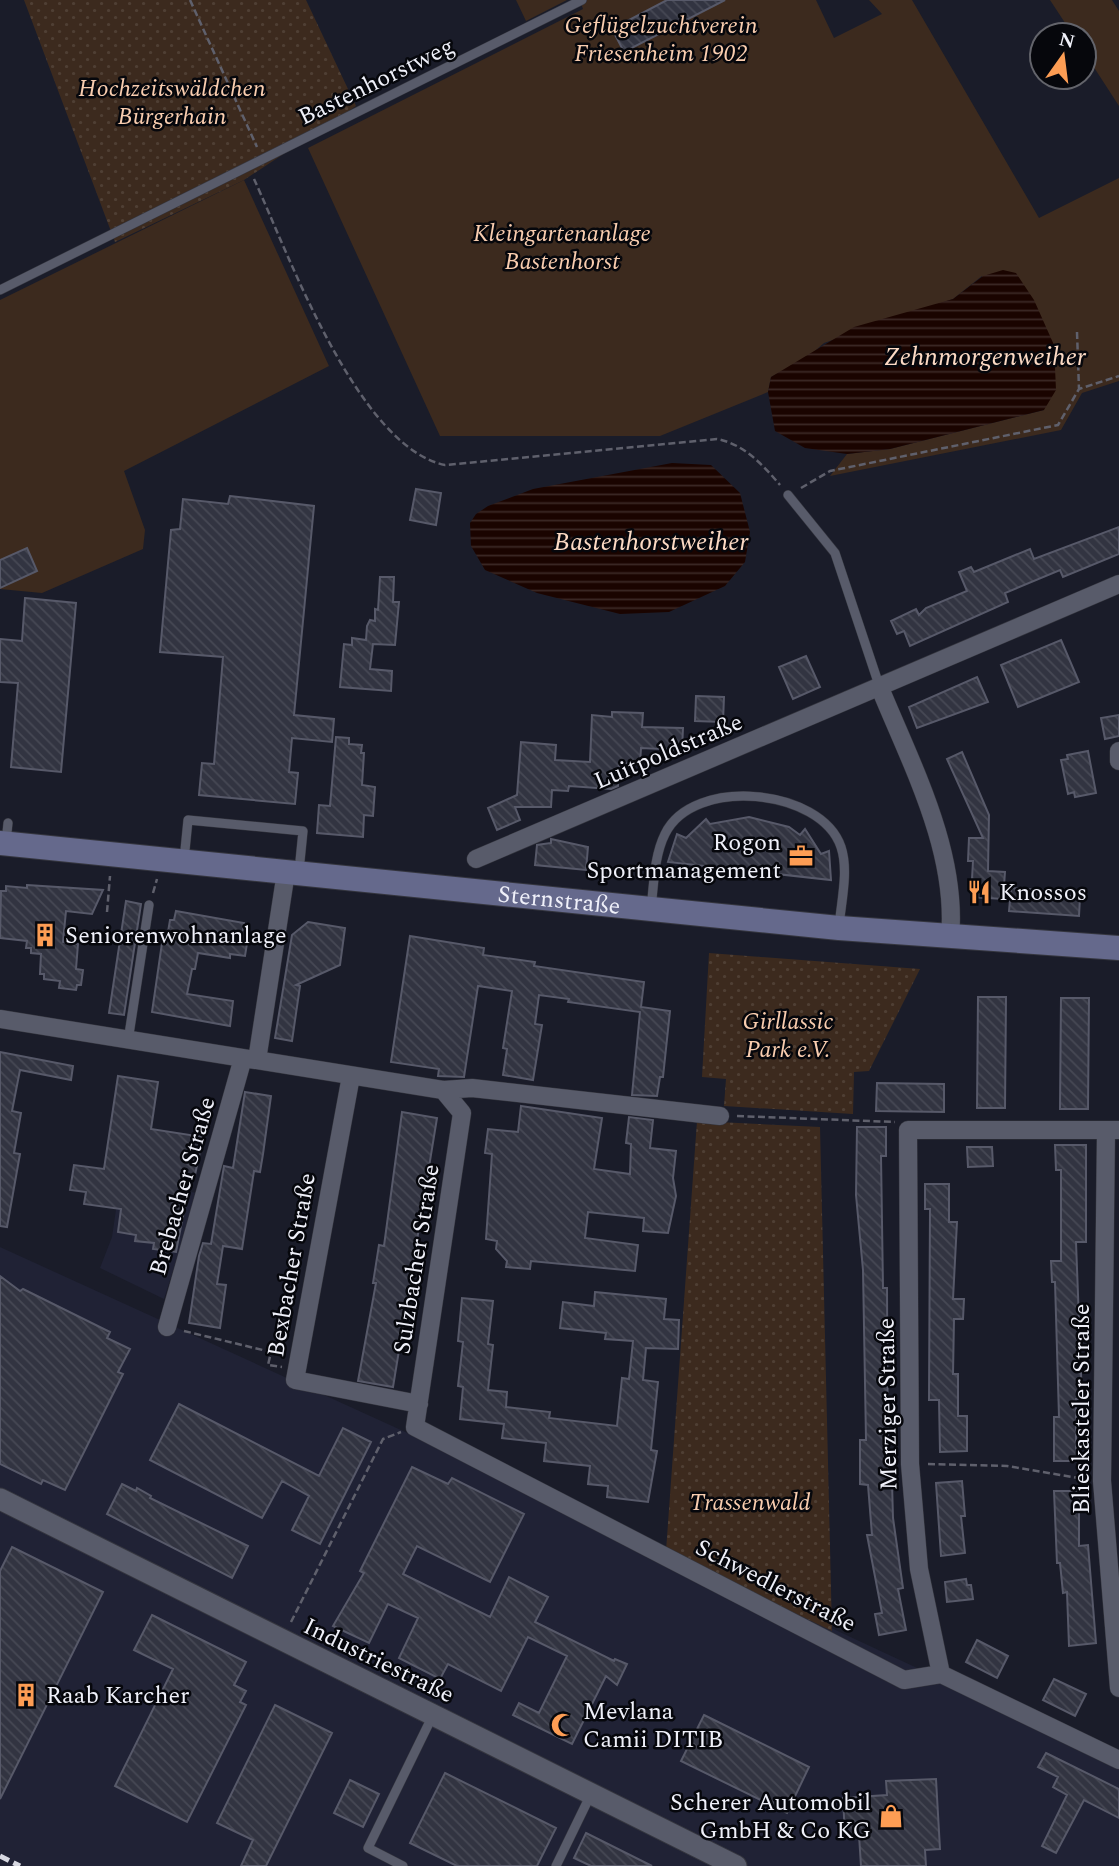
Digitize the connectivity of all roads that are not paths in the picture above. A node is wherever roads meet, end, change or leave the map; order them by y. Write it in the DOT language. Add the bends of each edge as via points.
graph roads {
  1 [pos="582,0"];
  2 [pos="0,290"];
  3 [pos="788,495"];
  4 [pos="1119,584"];
  5 [pos="880,688"];
  6 [pos="1119,751"];
  7 [pos="1119,761"];
  8 [pos="4,836"];
  9 [pos="476,859"];
  10 [pos="184,862"];
  11 [pos="292,873"];
  12 [pos="149,905"];
  13 [pos="651,909"];
  14 [pos="839,928"];
  15 [pos="950,938"];
  16 [pos="1119,948"];
  17 [pos="0,1019"];
  18 [pos="128,1041"];
  19 [pos="250,1059"];
  20 [pos="351,1076"];
  21 [pos="448,1096"];
  22 [pos="720,1116"];
  23 [pos="1112,1130"];
  24 [pos="167,1327"];
  25 [pos="419,1404"];
  26 [pos="415,1427"];
  27 [pos="0,1499"];
  28 [pos="941,1674"];
  29 [pos="1119,1688"];
  30 [pos="433,1715"];
  31 [pos="1117,1755"];
  32 [pos="591,1794"];
  33 [pos="403,1866"];
  34 [pos="556,1866"];
  35 [pos="736,1866"];
  1 -- 2 [label="lane, Bastenhorstweg"];
  3 -- 5 [label="lane" via="835,553"];
  4 -- 5 [label="street, Luitpoldstraße"];
  5 -- 9 [label="street, Luitpoldstraße"];
  5 -- 15 [label="street" via="918,779 940,849 952,916"];
  6 -- 7 [label="street"];
  8 -- 10 [label="main road, Sternstraße"];
  10 -- 11 [label="main road, Sternstraße"];
  10 -- 11 [label="lane" via="188,820 303,831"];
  11 -- 13 [label="main road, Sternstraße"];
  11 -- 19 [label="street, Brebacher Straße"];
  12 -- 18 [label="lane"];
  13 -- 14 [label="main road, Sternstraße"];
  13 -- 14 [label="lane" via="665,833 679,817 699,804 726,796 758,797 788,802 831,828 842,848"];
  14 -- 15 [label="main road, Sternstraße"];
  15 -- 16 [label="main road, Sternstraße"];
  17 -- 18 [label="street"];
  18 -- 19 [label="street"];
  19 -- 20 [label="street"];
  19 -- 24 [label="street, Brebacher Straße"];
  20 -- 21 [label="street"];
  20 -- 25 [label="street, Bexbacher Straße" via="295,1380"];
  21 -- 22 [label="street" via="472,1088"];
  21 -- 25 [label="street, Sulzbacher Straße" via="463,1113"];
  23 -- 28 [label="street, Merziger Straße" via="914,1130 910,1464 919,1569"];
  23 -- 29 [label="street, Blieskasteler Straße" via="1102,1482"];
  25 -- 26 [label="street, Sulzbacher Straße"];
  26 -- 28 [label="street, Schwedlerstraße" via="904,1680"];
  27 -- 30 [label="street, Industriestraße"];
  28 -- 31 [label="street"];
  30 -- 32 [label="street, Industriestraße"];
  30 -- 33 [label="lane" via="368,1848"];
  32 -- 34 [label="lane"];
  32 -- 35 [label="street, Industriestraße"];
}
